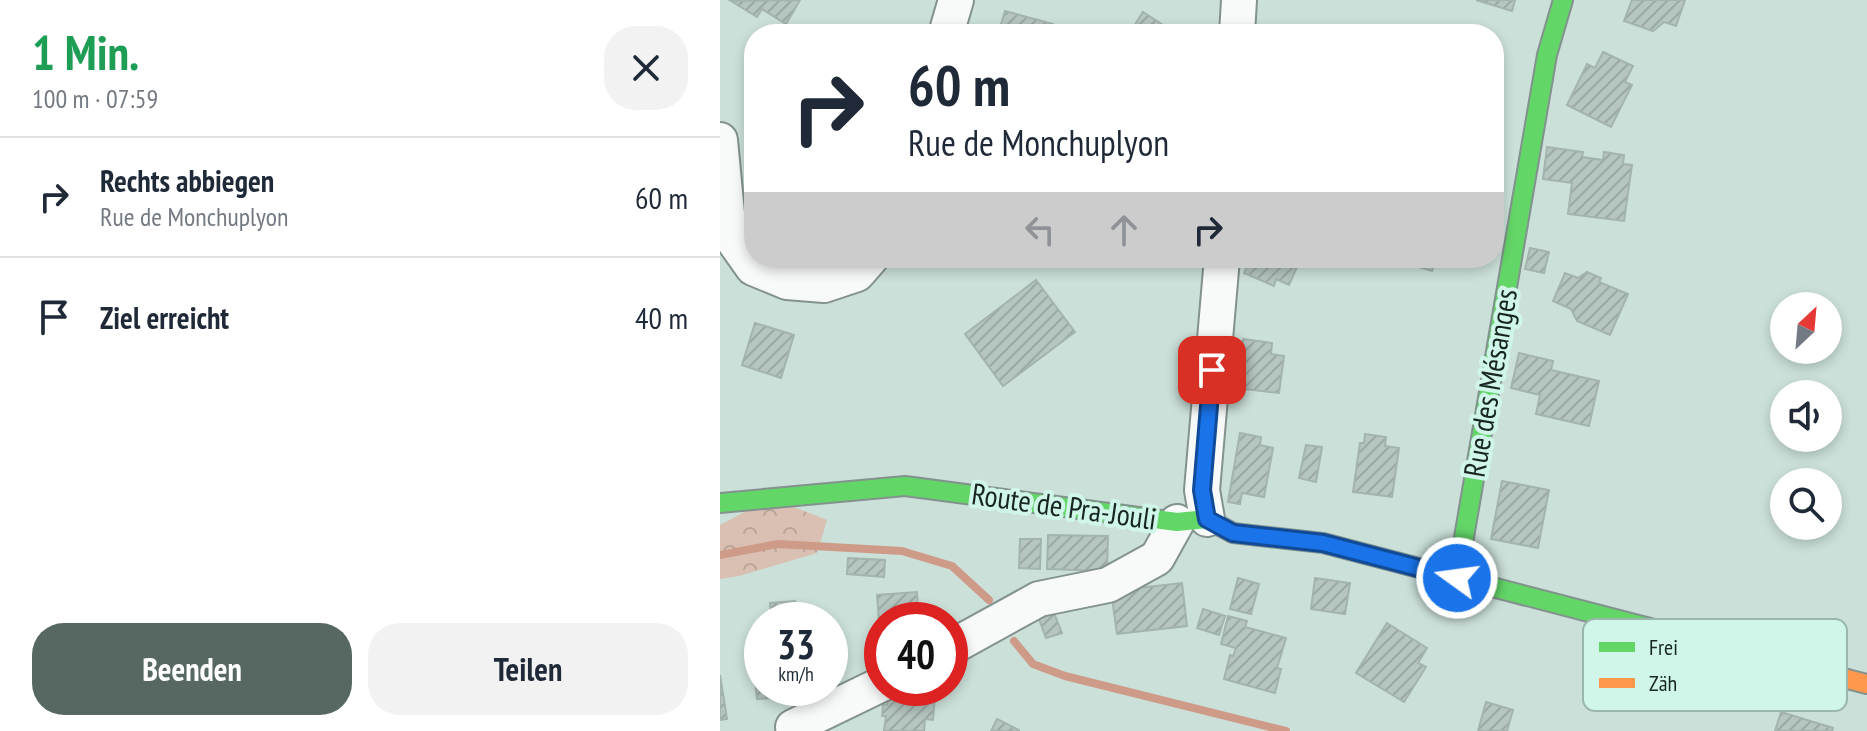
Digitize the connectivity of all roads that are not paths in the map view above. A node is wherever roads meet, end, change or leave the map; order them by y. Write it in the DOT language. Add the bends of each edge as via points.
graph roads {
  1 [pos="956,0"];
  2 [pos="1239,0"];
  3 [pos="1563,0"];
  4 [pos="949,24"];
  5 [pos="1238,24"];
  6 [pos="720,140"];
  7 [pos="744,255"];
  8 [pos="753,268"];
  9 [pos="862,268"];
  10 [pos="1221,268"];
  11 [pos="720,503"];
  12 [pos="1192,521"];
  13 [pos="1457,578"];
  14 [pos="1616,619"];
  15 [pos="968,638"];
  16 [pos="1847,679"];
  17 [pos="1867,684"];
  18 [pos="864,693"];
  19 [pos="793,727"];
  1 -- 4 [label="street"];
  2 -- 5 [label="street"];
  3 -- 13 [label="street, Rue des Mésanges" via="1547,55"];
  6 -- 7 [label="street" via="729,234"];
  8 -- 9 [label="street" via="787,282 824,285"];
  10 -- 12 [label="street" via="1202,490"];
  11 -- 12 [label="street, Route de Pra-Jouli" via="905,486"];
  12 -- 13 [label="street, Route de Pra-Jouli" via="1233,533 1323,543"];
  12 -- 15 [label="street" via="1157,558 1108,585 1039,599"];
  13 -- 14 [label="street, Route de Pra-Jouli"];
  16 -- 17 [label="street, Route de Pra-Jouli"];
  18 -- 19 [label="street"];
}
